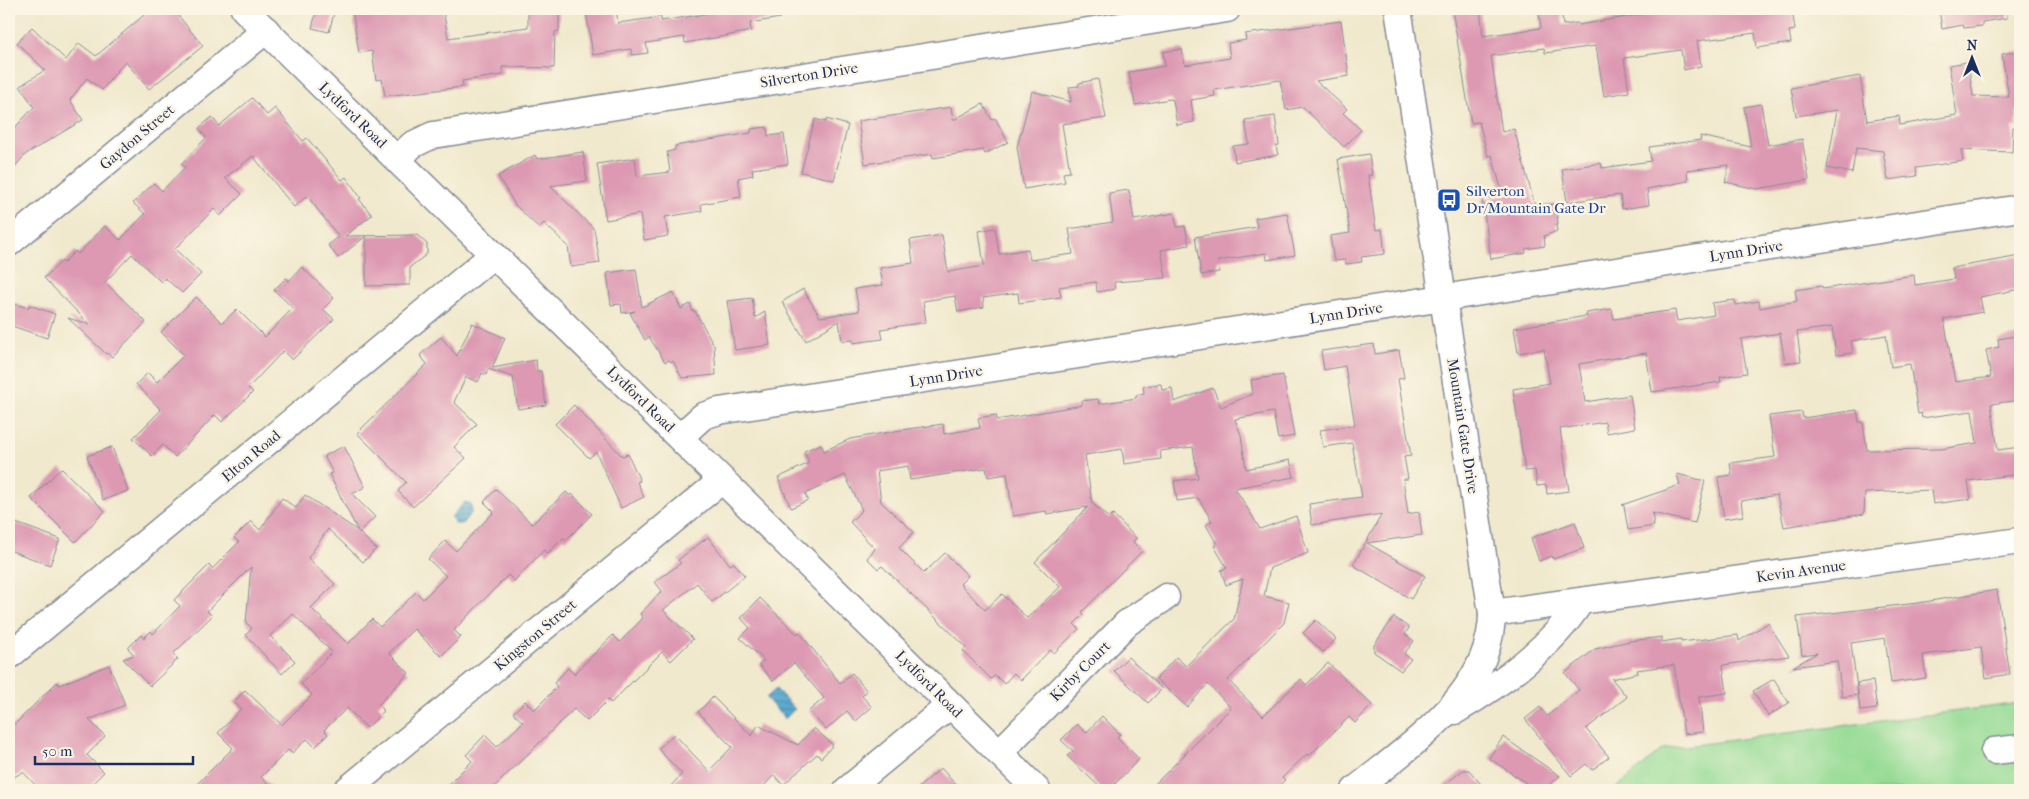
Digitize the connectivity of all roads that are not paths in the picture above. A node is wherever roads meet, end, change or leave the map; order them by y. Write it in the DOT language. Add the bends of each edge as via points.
graph roads {
  1 [pos="244,9"];
  2 [pos="1227,9"];
  3 [pos="1398,9"];
  4 [pos="266,30"];
  5 [pos="398,159"];
  6 [pos="2020,208"];
  7 [pos="9,243"];
  8 [pos="493,255"];
  9 [pos="1443,298"];
  10 [pos="680,437"];
  11 [pos="722,480"];
  12 [pos="2020,541"];
  13 [pos="1166,597"];
  14 [pos="1581,601"];
  15 [pos="1492,613"];
  16 [pos="9,656"];
  17 [pos="950,705"];
  18 [pos="1435,723"];
  19 [pos="2020,748"];
  20 [pos="999,752"];
  21 [pos="1994,752"];
  22 [pos="347,790"];
  23 [pos="847,790"];
  24 [pos="1037,790"];
  25 [pos="1355,790"];
  1 -- 4 [label="street, Lydford Road"];
  2 -- 5 [label="street, Silverton Drive" via="433,135 412,145"];
  3 -- 9 [label="street, Mountain Gate Drive"];
  4 -- 5 [label="street, Lydford Road"];
  4 -- 7 [label="street, Gaydon Street"];
  5 -- 8 [label="street, Lydford Road"];
  6 -- 9 [label="street, Lynn Drive"];
  8 -- 10 [label="street, Lydford Road"];
  8 -- 16 [label="street, Elton Road"];
  9 -- 10 [label="street, Lynn Drive" via="719,411 703,416"];
  9 -- 15 [label="street, Mountain Gate Drive"];
  10 -- 11 [label="street, Lydford Road"];
  11 -- 17 [label="street, Lydford Road"];
  11 -- 22 [label="street, Kingston Street"];
  12 -- 14 [label="street, Kevin Avenue"];
  13 -- 20 [label="street, Kirby Court" via="1127,623"];
  14 -- 15 [label="street, Kevin Avenue"];
  14 -- 18 [label="street" via="1562,628 1493,688"];
  15 -- 18 [label="street, Mountain Gate Drive" via="1490,642 1484,660 1476,675"];
  17 -- 20 [label="street, Lydford Road"];
  17 -- 23 [label="street"];
  18 -- 25 [label="street, Mountain Gate Drive"];
  19 -- 21 [label="street"];
  20 -- 24 [label="street, Lydford Road"];
}
